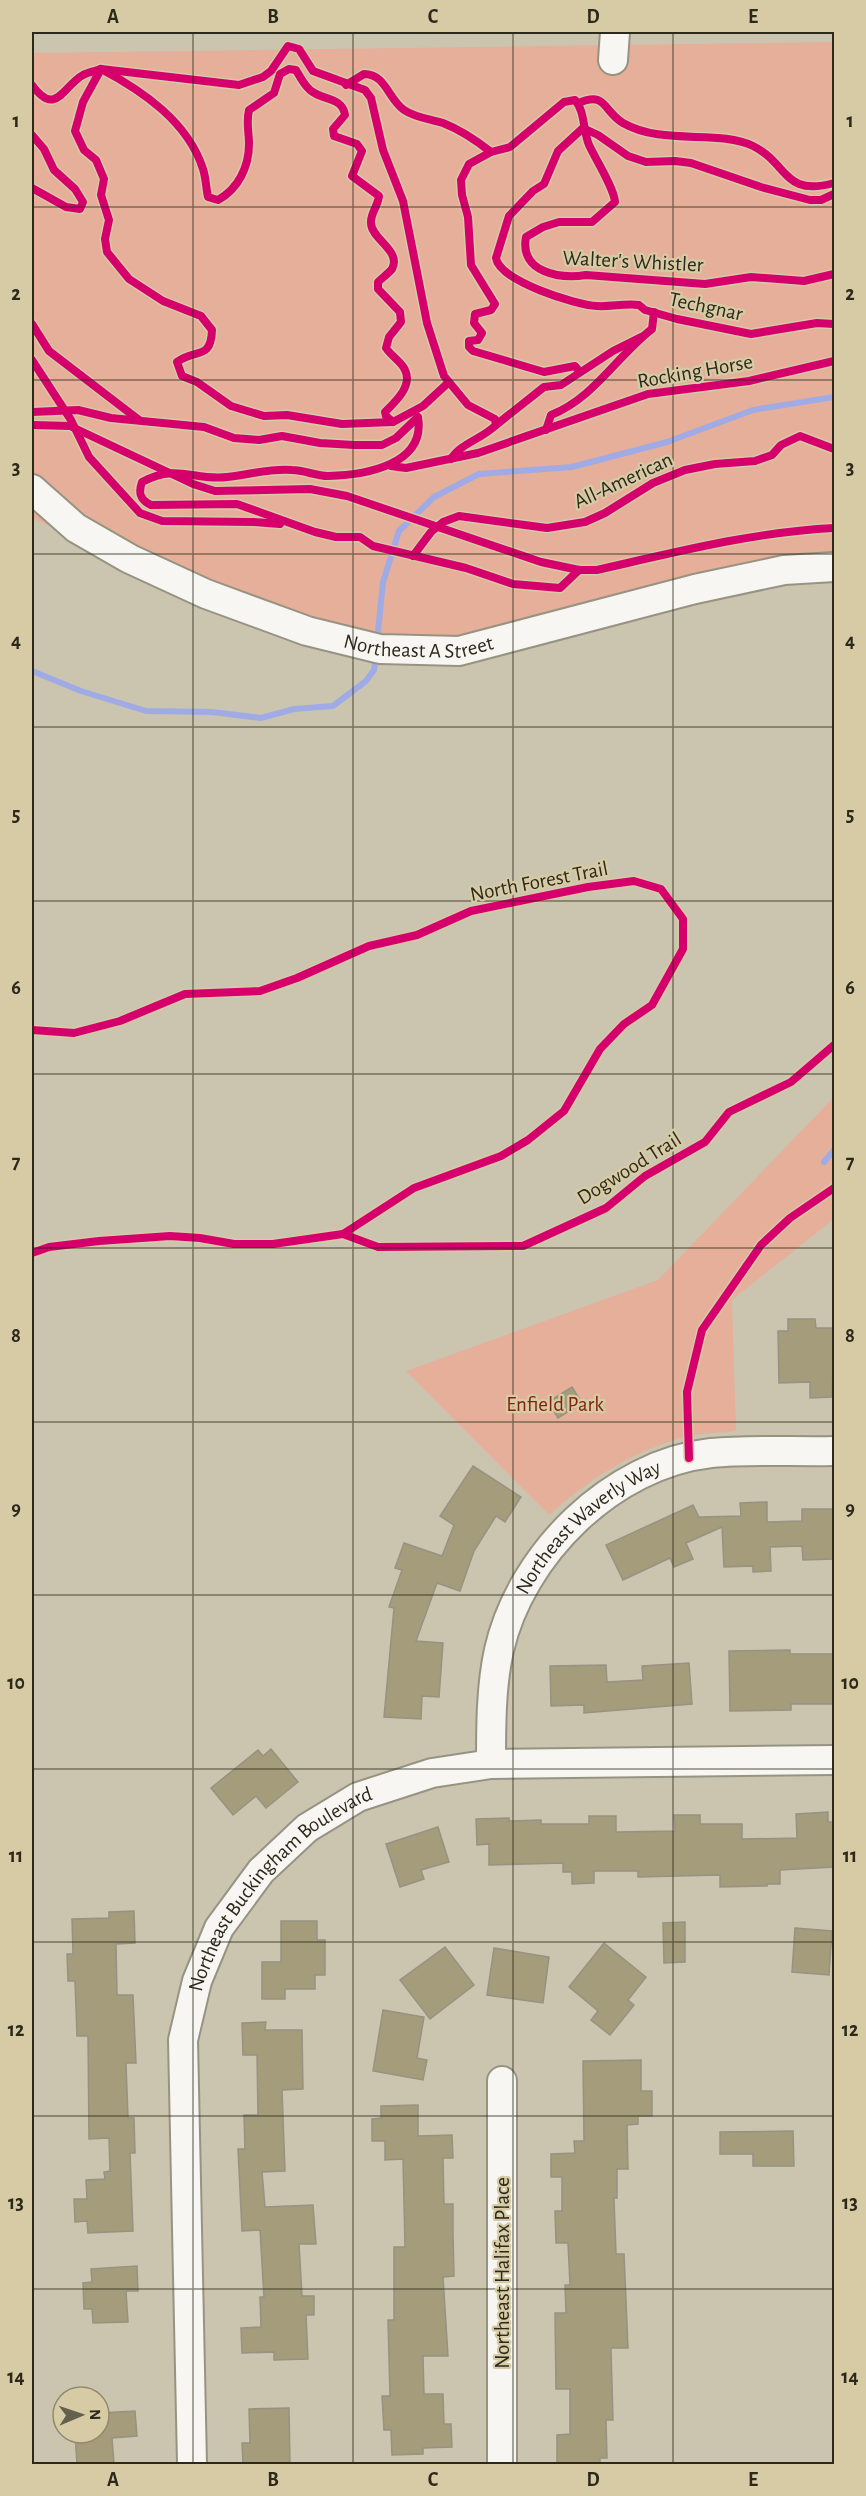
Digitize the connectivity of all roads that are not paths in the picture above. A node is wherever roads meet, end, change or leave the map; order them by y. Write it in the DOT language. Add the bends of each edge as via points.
graph roads {
  1 [pos="615,32"];
  2 [pos="614,60"];
  3 [pos="32,489"];
  4 [pos="834,567"];
  5 [pos="834,1451"];
  6 [pos="834,1760"];
  7 [pos="490,1764"];
  8 [pos="502,2081"];
  9 [pos="190,2462"];
  10 [pos="502,2464"];
  1 -- 2 [label="street"];
  3 -- 4 [label="street, Northeast A Street" via="76,528 130,559 206,594 307,631 410,652 459,651 695,589 784,570"];
  5 -- 7 [label="street, Northeast Waverly Way" via="710,1453 659,1466 609,1492 559,1536 520,1590 499,1649 491,1712"];
  6 -- 7 [label="street, Northeast Buckingham Boulevard"];
  7 -- 9 [label="street, Northeast Buckingham Boulevard" via="432,1773 358,1797 307,1828 261,1871 219,1928 197,1981 183,2040"];
  8 -- 10 [label="street, Northeast Halifax Place"];
}
